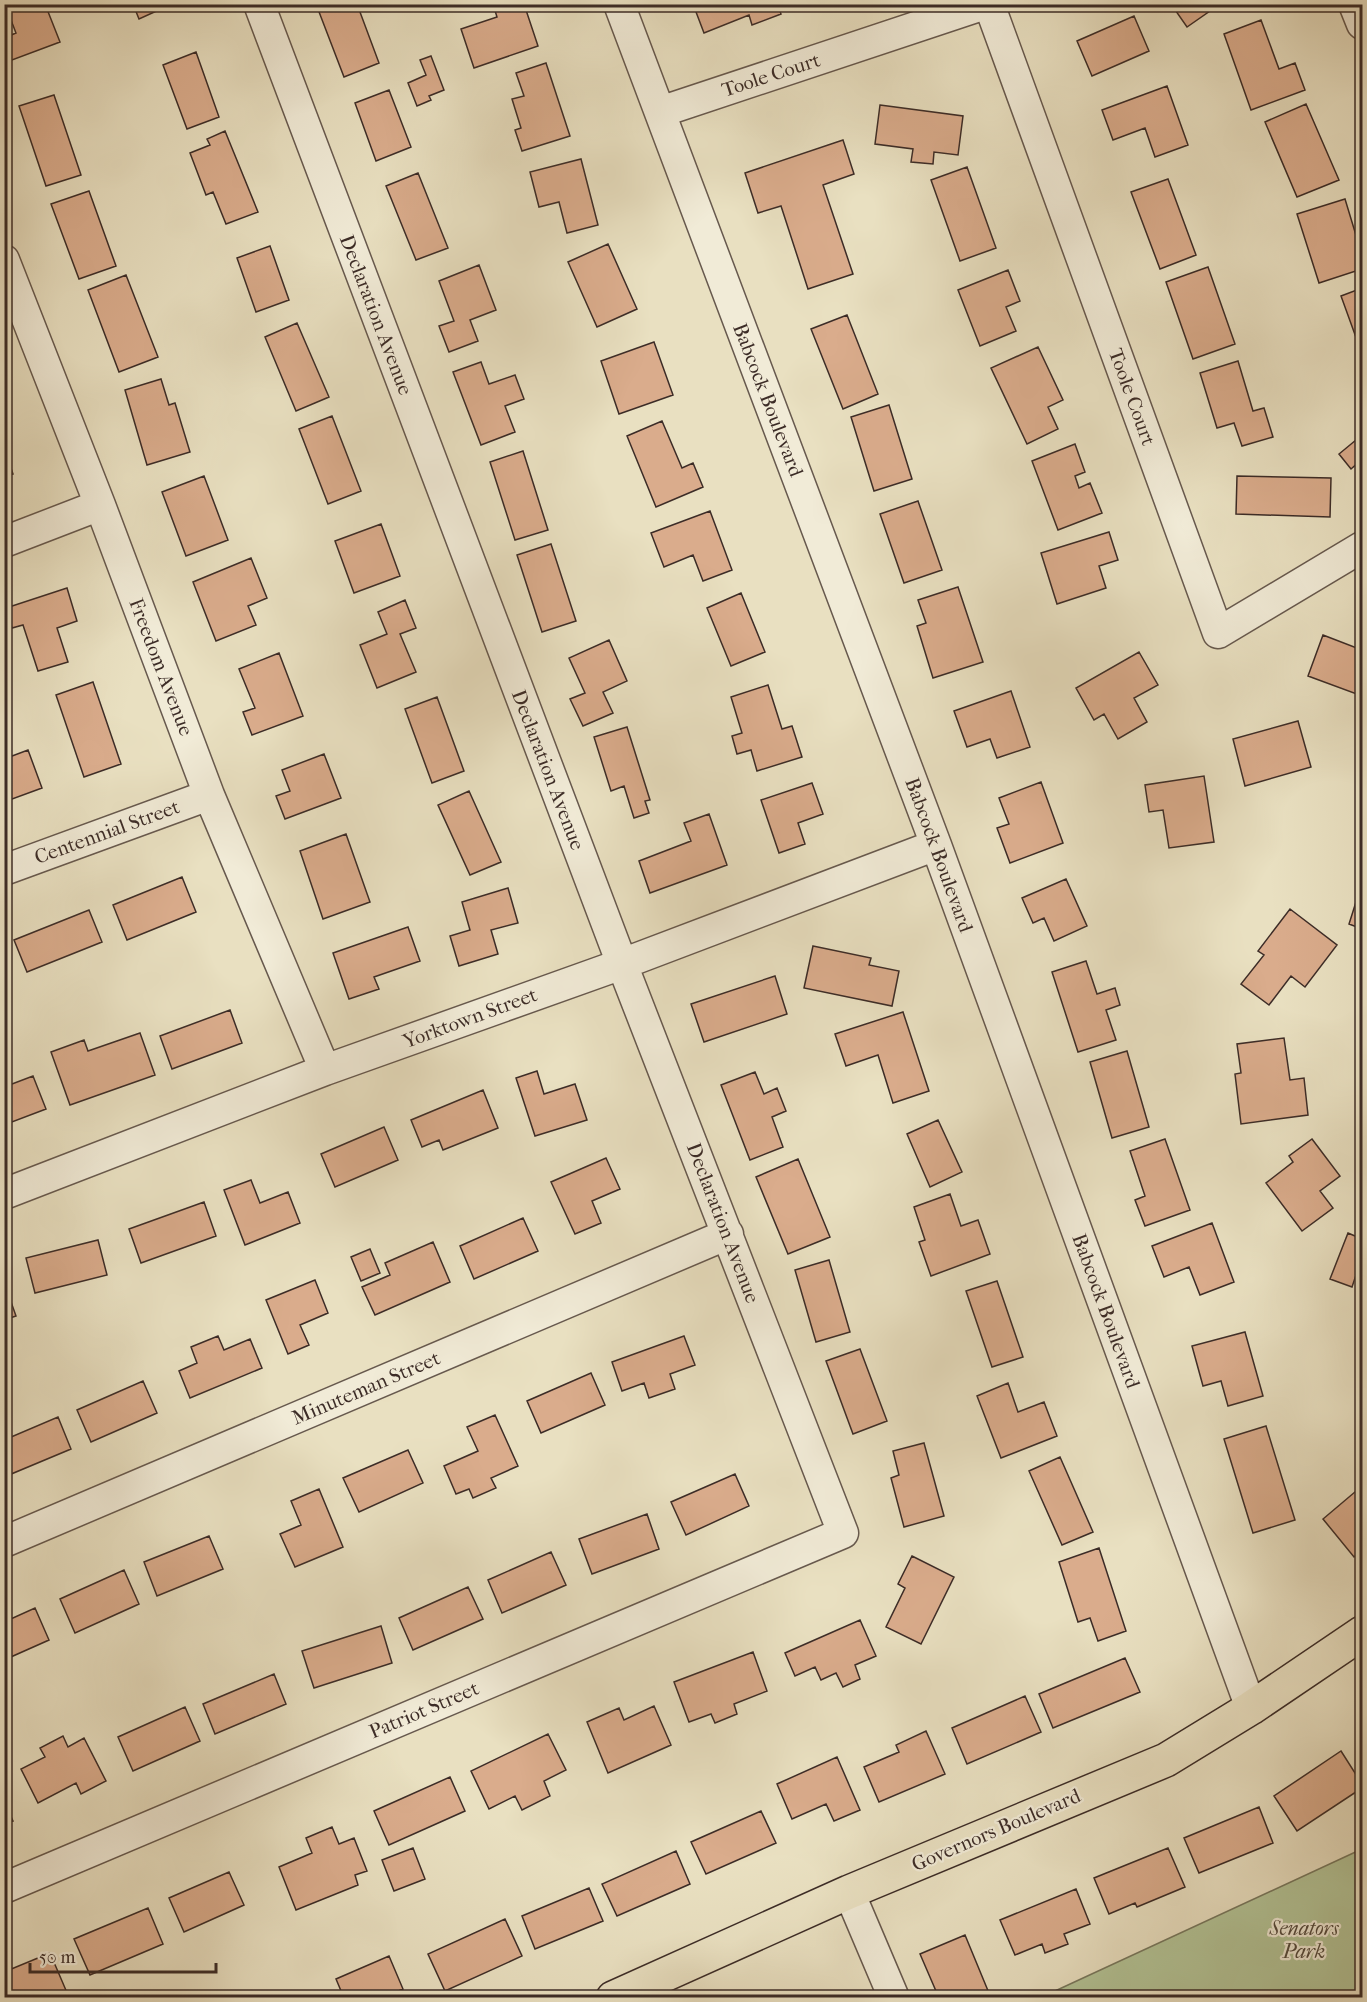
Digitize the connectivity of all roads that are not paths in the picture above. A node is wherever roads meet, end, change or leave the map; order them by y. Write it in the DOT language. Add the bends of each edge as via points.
graph roads {
  1 [pos="259,4"];
  2 [pos="619,4"];
  3 [pos="987,4"];
  4 [pos="1354,4"];
  5 [pos="1362,24"];
  6 [pos="660,112"];
  7 [pos="4,260"];
  8 [pos="100,505"];
  9 [pos="4,542"];
  10 [pos="1362,547"];
  11 [pos="209,795"];
  12 [pos="936,845"];
  13 [pos="4,870"];
  14 [pos="622,964"];
  15 [pos="325,1070"];
  16 [pos="4,1194"];
  17 [pos="728,1234"];
  18 [pos="843,1533"];
  19 [pos="4,1542"];
  20 [pos="1362,1633"];
  21 [pos="1251,1708"];
  22 [pos="4,1888"];
  23 [pos="849,1892"];
  24 [pos="652,1987"];
  25 [pos="613,1998"];
  26 [pos="894,1998"];
  1 -- 14 [label="street, Declaration Avenue"];
  2 -- 6 [label="street, Babcock Boulevard"];
  3 -- 6 [label="street, Toole Court"];
  3 -- 10 [label="street, Toole Court" via="1218,633"];
  4 -- 5 [label="street"];
  6 -- 12 [label="street, Babcock Boulevard"];
  7 -- 8 [label="street, Freedom Avenue"];
  8 -- 9 [label="street"];
  8 -- 11 [label="street, Freedom Avenue"];
  11 -- 13 [label="street, Centennial Street"];
  11 -- 15 [label="street, Freedom Avenue"];
  12 -- 14 [label="street, Yorktown Street"];
  12 -- 21 [label="street, Babcock Boulevard"];
  14 -- 15 [label="street, Yorktown Street"];
  14 -- 17 [label="street, Declaration Avenue"];
  15 -- 16 [label="street, Yorktown Street"];
  17 -- 18 [label="street, Declaration Avenue"];
  17 -- 19 [label="street, Minuteman Street"];
  18 -- 22 [label="street, Patriot Street"];
  20 -- 21 [label="main road, Governors Boulevard"];
  21 -- 23 [label="main road, Governors Boulevard" via="1166,1760"];
  23 -- 24 [label="main road, Governors Boulevard"];
  23 -- 26 [label="street"];
  24 -- 25 [label="main road, Governors Boulevard"];
}
